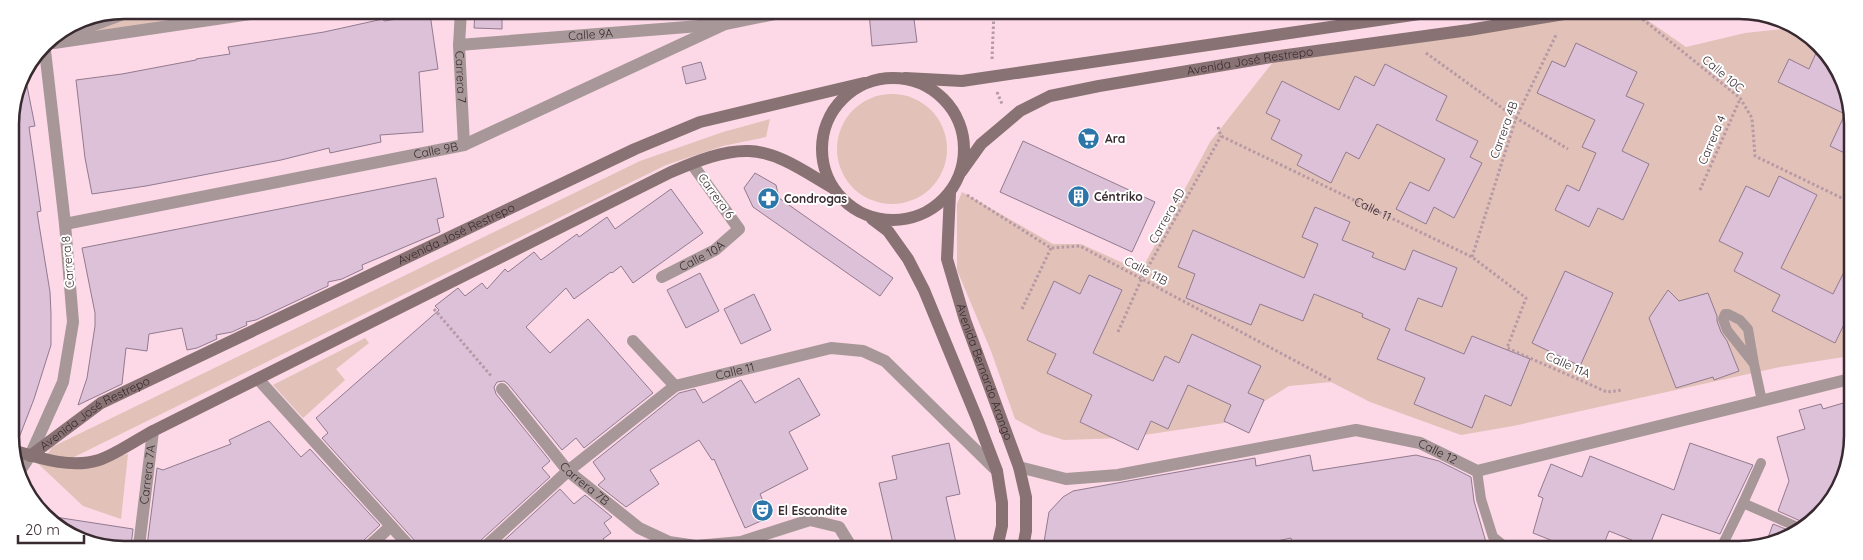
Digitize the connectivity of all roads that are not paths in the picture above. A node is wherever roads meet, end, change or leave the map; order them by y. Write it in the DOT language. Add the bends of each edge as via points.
graph roads {
  1 [pos="216,19"];
  2 [pos="461,19"];
  3 [pos="715,19"];
  4 [pos="723,19"];
  5 [pos="1385,19"];
  6 [pos="1536,19"];
  7 [pos="106,21"];
  8 [pos="67,35"];
  9 [pos="58,42"];
  10 [pos="459,44"];
  11 [pos="44,55"];
  12 [pos="905,78"];
  13 [pos="864,83"];
  14 [pos="464,145"];
  15 [pos="692,164"];
  16 [pos="961,172"];
  17 [pos="832,188"];
  18 [pos="952,190"];
  19 [pos="870,218"];
  20 [pos="66,224"];
  21 [pos="739,229"];
  22 [pos="662,277"];
  23 [pos="633,341"];
  24 [pos="1754,364"];
  25 [pos="258,379"];
  26 [pos="1844,380"];
  27 [pos="675,386"];
  28 [pos="502,389"];
  29 [pos="1762,401"];
  30 [pos="153,430"];
  31 [pos="20,453"];
  32 [pos="30,456"];
  33 [pos="1761,463"];
  34 [pos="23,466"];
  35 [pos="1019,467"];
  36 [pos="568,471"];
  37 [pos="997,471"];
  38 [pos="1477,471"];
  39 [pos="1743,503"];
  40 [pos="391,526"];
  41 [pos="1794,526"];
  42 [pos="140,541"];
  43 [pos="375,541"];
  44 [pos="405,541"];
  45 [pos="492,541"];
  46 [pos="667,541"];
  47 [pos="744,541"];
  48 [pos="847,541"];
  49 [pos="999,541"];
  50 [pos="1024,541"];
  51 [pos="1498,541"];
  52 [pos="1724,541"];
  1 -- 9 [label="street"];
  2 -- 10 [label="street, Carrera 7"];
  3 -- 10 [label="street, Calle 9A"];
  4 -- 14 [label="street, Calle 9B"];
  5 -- 12 [label="main road, Avenida José Restrepo" via="962,81"];
  6 -- 16 [label="main road, Avenida José Restrepo" via="1265,58 1050,96 1020,111 981,144"];
  7 -- 8 [label="street"];
  10 -- 14 [label="street, Carrera 7"];
  11 -- 20 [label="street, Carrera 8"];
  12 -- 13 [label="main road" via="885,77"];
  12 -- 16 [label="main road" via="925,84 942,96 954,112 963,138"];
  13 -- 17 [label="main road" via="833,109 824,128 821,149 824,169"];
  13 -- 32 [label="main road, Avenida José Restrepo" via="700,122 635,149 101,403"];
  14 -- 20 [label="street, Calle 9B"];
  15 -- 17 [label="main road, Avenida José Restrepo" via="721,154 749,151 769,154"];
  15 -- 21 [label="street, Carrera 6"];
  15 -- 25 [label="main road, Avenida José Restrepo"];
  16 -- 18 [label="main road"];
  17 -- 19 [label="main road" via="849,206"];
  18 -- 19 [label="main road" via="934,209 914,218 892,222"];
  18 -- 35 [label="main road, Avenida Bernardo Arango" via="947,259 965,320"];
  19 -- 37 [label="main road, Avenida Bernardo Arango" via="888,231 924,290"];
  20 -- 32 [label="street, Carrera 8" via="73,322 63,382"];
  21 -- 22 [label="street, Calle 10A" via="715,250"];
  23 -- 27 [label="street"];
  24 -- 29 [label="lane"];
  25 -- 30 [label="main road, Avenida José Restrepo"];
  25 -- 40 [label="street"];
  26 -- 29 [label="street"];
  27 -- 36 [label="street, Calle 11"];
  27 -- 37 [label="street, Calle 11" via="831,348 864,351 886,360"];
  28 -- 36 [label="street, Carrera 7B"];
  29 -- 38 [label="street"];
  30 -- 32 [label="main road, Avenida José Restrepo" via="99,460 74,464"];
  30 -- 42 [label="street, Carrera 7A"];
  31 -- 32 [label="main road"];
  32 -- 34 [label="street, Carrera 8"];
  33 -- 39 [label="lane"];
  35 -- 38 [label="street, Calle 12" via="1066,479 1118,475 1356,430 1420,443"];
  35 -- 50 [label="main road, Avenida Bernardo Arango" via="1026,497"];
  36 -- 45 [label="street, Calle 11"];
  36 -- 46 [label="street, Carrera 7B" via="640,528"];
  37 -- 49 [label="main road, Avenida Bernardo Arango" via="1002,503"];
  38 -- 51 [label="lane" via="1481,499 1493,537"];
  39 -- 41 [label="lane"];
  39 -- 52 [label="lane"];
  40 -- 43 [label="street"];
  40 -- 44 [label="street"];
  47 -- 48 [label="street, Carrera 7B" via="810,520 838,527"];
}
